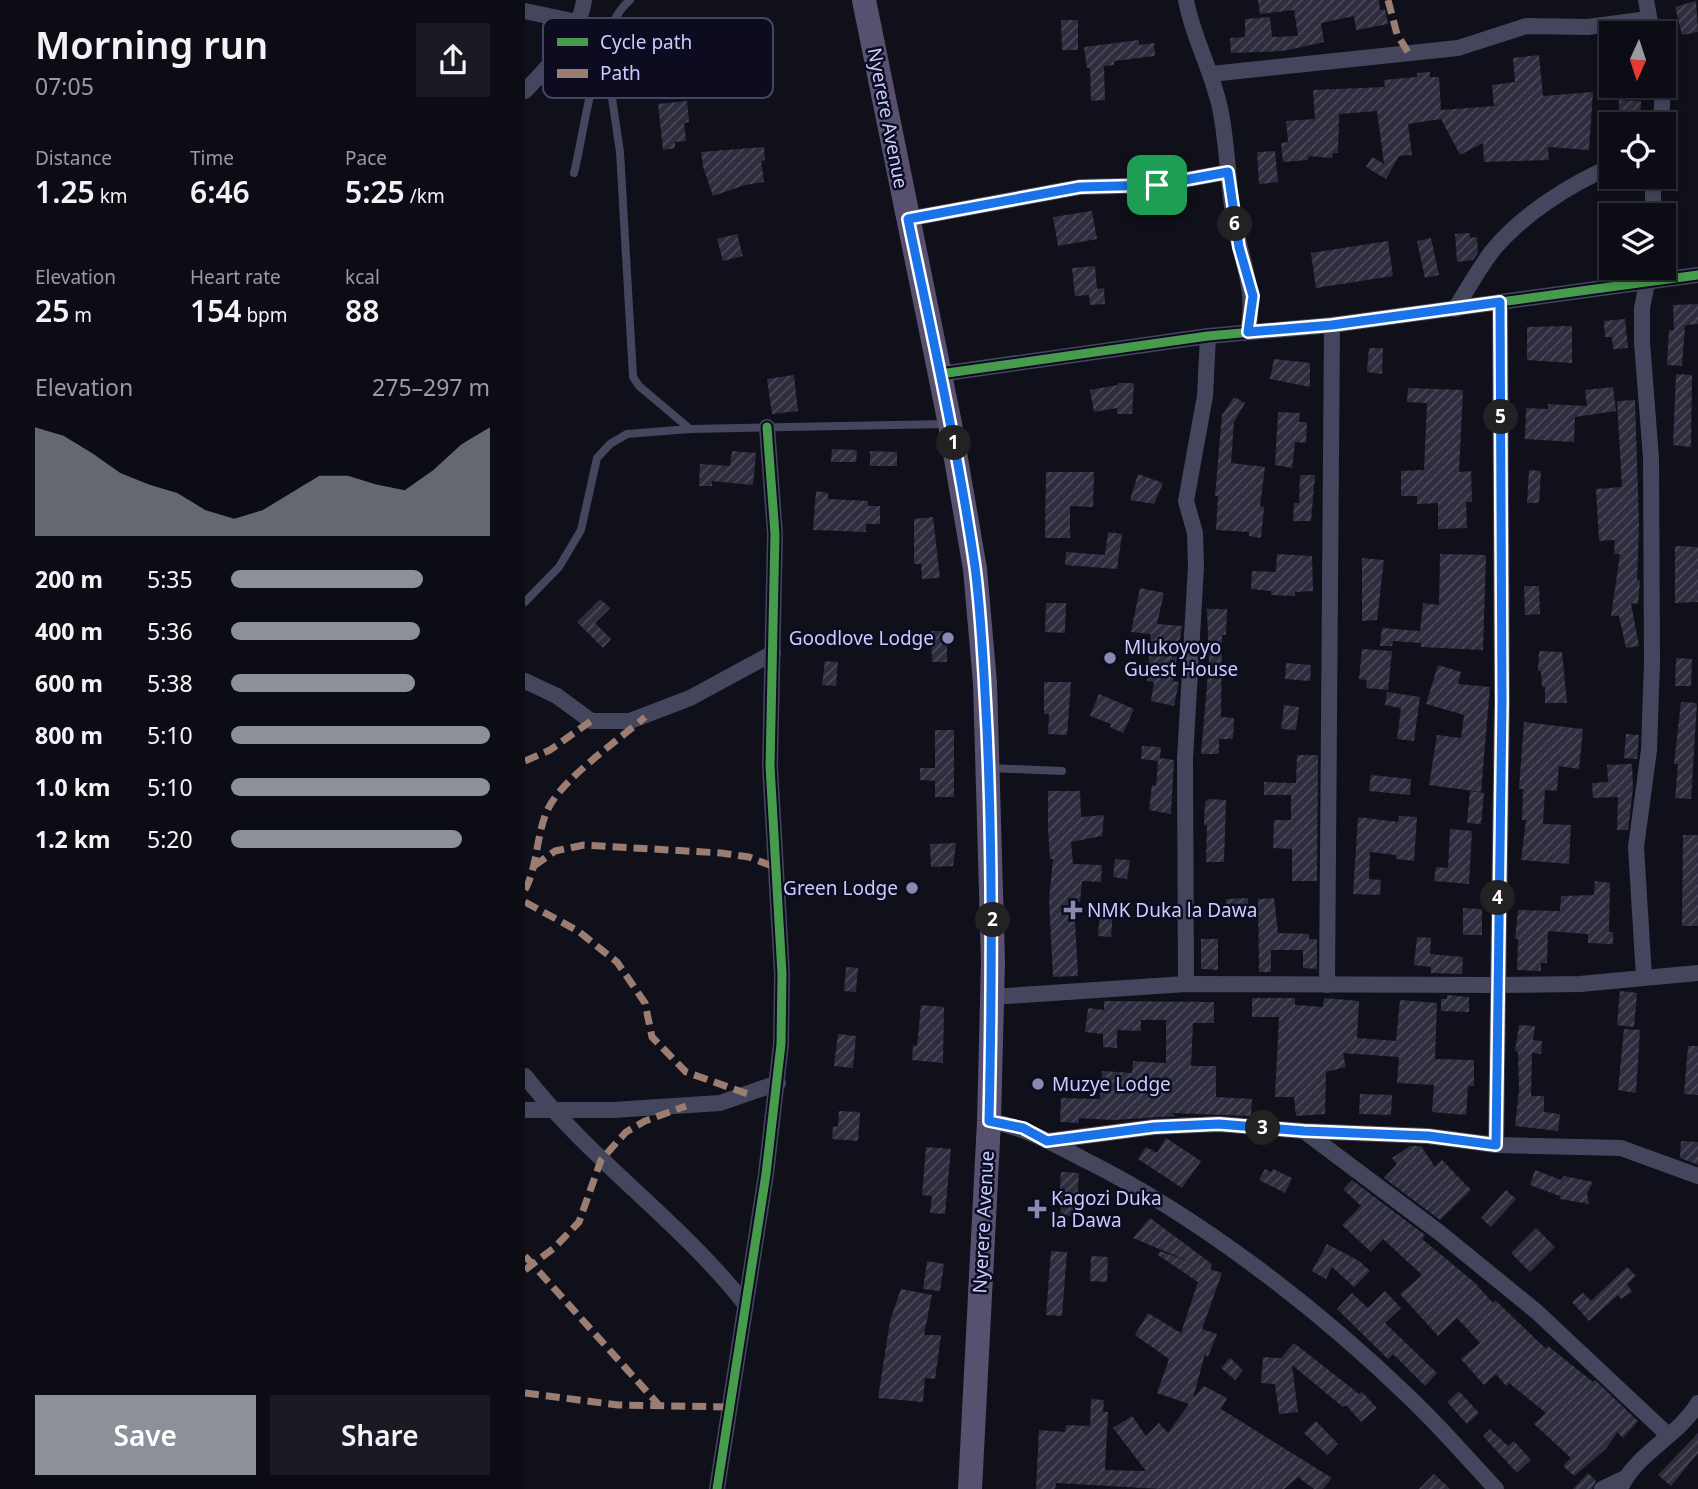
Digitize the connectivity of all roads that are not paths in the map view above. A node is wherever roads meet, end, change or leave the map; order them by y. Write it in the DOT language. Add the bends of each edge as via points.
graph roads {
  1 [pos="584,0"];
  2 [pos="630,0"];
  3 [pos="864,0"];
  4 [pos="1186,0"];
  5 [pos="1649,1"];
  6 [pos="525,11"];
  7 [pos="558,18"];
  8 [pos="578,18"];
  9 [pos="615,18"];
  10 [pos="1650,21"];
  11 [pos="1599,27"];
  12 [pos="543,73"];
  13 [pos="1211,74"];
  14 [pos="525,91"];
  15 [pos="592,98"];
  16 [pos="612,98"];
  17 [pos="1228,172"];
  18 [pos="574,173"];
  19 [pos="1599,173"];
  20 [pos="908,219"];
  21 [pos="1676,275"];
  22 [pos="1698,275"];
  23 [pos="1617,280"];
  24 [pos="1648,280"];
  25 [pos="1500,302"];
  26 [pos="1455,309"];
  27 [pos="1332,325"];
  28 [pos="1248,332"];
  29 [pos="1208,337"];
  30 [pos="940,374"];
  31 [pos="950,424"];
  32 [pos="767,427"];
  33 [pos="690,429"];
  34 [pos="525,602"];
  35 [pos="773,653"];
  36 [pos="525,681"];
  37 [pos="989,767"];
  38 [pos="1062,771"];
  39 [pos="1698,973"];
  40 [pos="1644,977"];
  41 [pos="1186,984"];
  42 [pos="1328,985"];
  43 [pos="1497,985"];
  44 [pos="992,997"];
  45 [pos="525,1076"];
  46 [pos="778,1083"];
  47 [pos="553,1109"];
  48 [pos="525,1110"];
  49 [pos="989,1121"];
  50 [pos="1304,1131"];
  51 [pos="1047,1141"];
  52 [pos="1496,1145"];
  53 [pos="1698,1176"];
  54 [pos="745,1304"];
  55 [pos="1698,1403"];
  56 [pos="1667,1434"];
  57 [pos="1622,1484"];
  58 [pos="717,1489"];
  59 [pos="969,1489"];
  60 [pos="1496,1489"];
  61 [pos="1602,1489"];
  1 -- 8 [label="street"];
  2 -- 9 [label="lane"];
  3 -- 20 [label="main road, Nyerere Avenue"];
  4 -- 13 [label="street" via="1192,30"];
  5 -- 10 [label="street"];
  6 -- 7 [label="street"];
  11 -- 13 [label="street" via="1526,26 1458,48"];
  12 -- 14 [label="street"];
  13 -- 17 [label="street"];
  15 -- 18 [label="lane"];
  16 -- 33 [label="lane" via="620,152 633,377"];
  17 -- 20 [label="street" via="1157,185 1080,187"];
  17 -- 28 [label="street" via="1235,229 1253,296"];
  19 -- 26 [label="street" via="1518,224 1492,251"];
  20 -- 30 [label="main road, Nyerere Avenue"];
  21 -- 22 [label="street"];
  23 -- 25 [label="street"];
  24 -- 40 [label="street" via="1642,342 1651,458 1653,662 1649,750 1636,847"];
  25 -- 26 [label="street"];
  25 -- 43 [label="street" via="1502,702"];
  26 -- 27 [label="street"];
  27 -- 28 [label="street"];
  27 -- 42 [label="street"];
  28 -- 29 [label="street"];
  29 -- 30 [label="street"];
  29 -- 41 [label="street" via="1205,396 1186,502 1195,533 1196,566 1185,759"];
  30 -- 31 [label="main road, Nyerere Avenue"];
  31 -- 32 [label="lane"];
  31 -- 37 [label="main road, Nyerere Avenue" via="975,569"];
  32 -- 33 [label="lane"];
  32 -- 35 [label="street" via="775,534"];
  33 -- 34 [label="lane" via="627,434 603,450 592,473 585,522 576,541 559,567"];
  35 -- 36 [label="street" via="691,698 630,721 591,721 557,696"];
  35 -- 46 [label="street" via="770,766 782,974"];
  37 -- 38 [label="lane"];
  37 -- 44 [label="main road, Nyerere Avenue"];
  39 -- 40 [label="street"];
  40 -- 43 [label="street" via="1580,984"];
  41 -- 42 [label="street"];
  41 -- 44 [label="street"];
  42 -- 43 [label="street"];
  43 -- 52 [label="street"];
  44 -- 49 [label="main road, Nyerere Avenue"];
  45 -- 47 [label="street"];
  46 -- 47 [label="street" via="720,1103"];
  46 -- 54 [label="street"];
  47 -- 48 [label="street"];
  47 -- 54 [label="street"];
  49 -- 51 [label="street" via="1023,1128"];
  49 -- 59 [label="main road, Nyerere Avenue"];
  50 -- 51 [label="street" via="1191,1124"];
  50 -- 52 [label="street" via="1428,1136"];
  50 -- 56 [label="street" via="1537,1312"];
  51 -- 60 [label="street" via="1136,1186 1315,1314 1408,1396"];
  52 -- 53 [label="street" via="1621,1148"];
  54 -- 58 [label="street"];
  55 -- 56 [label="street" via="1690,1416"];
  56 -- 57 [label="street"];
  57 -- 61 [label="street"];
}
